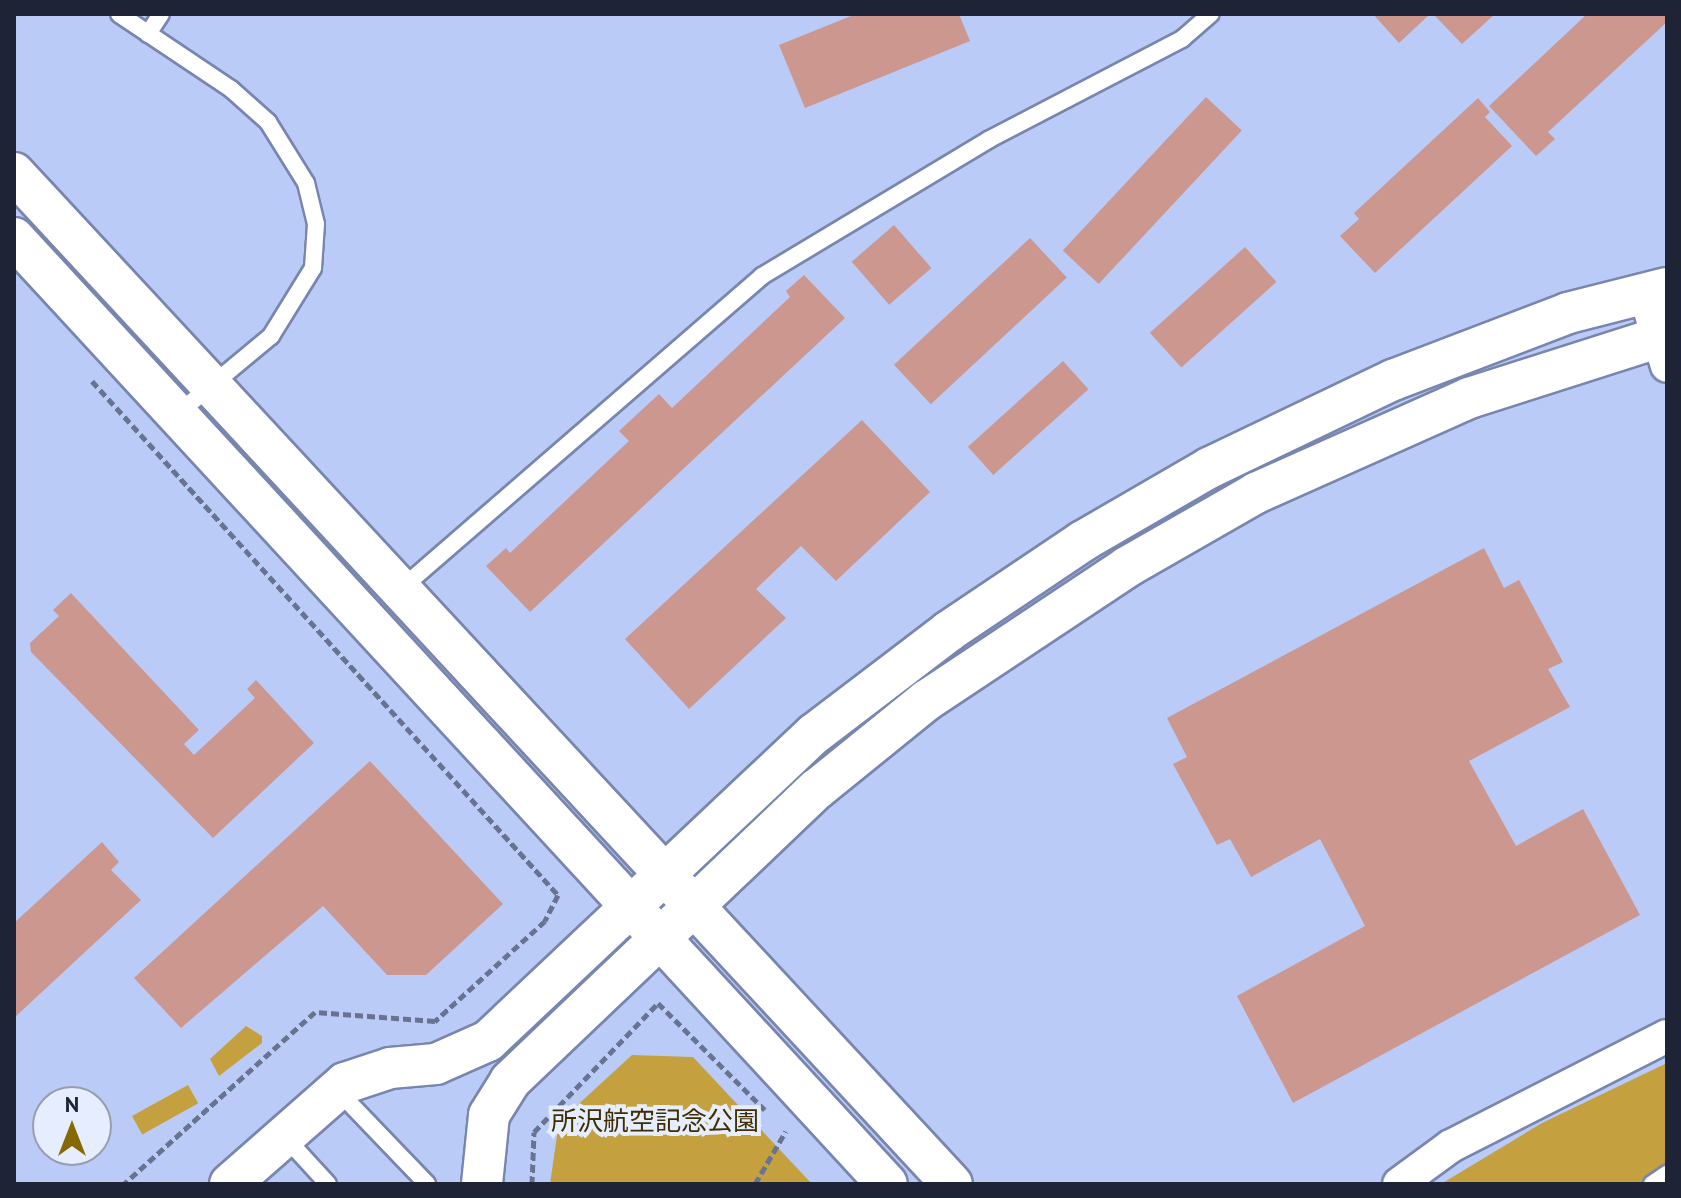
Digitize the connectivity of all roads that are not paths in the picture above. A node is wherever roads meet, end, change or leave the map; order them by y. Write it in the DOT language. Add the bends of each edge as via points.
graph roads {
  1 [pos="119,14"];
  2 [pos="161,14"];
  3 [pos="1211,14"];
  4 [pos="148,34"];
  5 [pos="14,173"];
  6 [pos="14,238"];
  7 [pos="1656,291"];
  8 [pos="1665,346"];
  9 [pos="213,386"];
  10 [pos="177,414"];
  11 [pos="402,588"];
  12 [pos="666,873"];
  13 [pos="696,906"];
  14 [pos="634,908"];
  15 [pos="662,938"];
  16 [pos="1667,1036"];
  17 [pos="336,1088"];
  18 [pos="283,1135"];
  19 [pos="1667,1174"];
  20 [pos="230,1184"];
  21 [pos="328,1184"];
  22 [pos="427,1184"];
  23 [pos="482,1184"];
  24 [pos="887,1184"];
  25 [pos="952,1184"];
  26 [pos="1399,1184"];
  27 [pos="1652,1184"];
  1 -- 4 [label="lane"];
  2 -- 4 [label="lane"];
  3 -- 11 [label="lane" via="1182,39 988,140 762,276"];
  4 -- 9 [label="lane" via="249,104 283,142 313,203 316,245 304,290 271,336"];
  5 -- 9 [label="street"];
  6 -- 10 [label="street"];
  7 -- 8 [label="street"];
  7 -- 12 [label="street" via="1568,313 1393,380 1209,468 1083,541 874,685 764,778"];
  8 -- 13 [label="street" via="1469,398 1256,493 1177,537 1027,630 866,747"];
  9 -- 10 [label="lane"];
  9 -- 11 [label="street"];
  10 -- 14 [label="street"];
  11 -- 12 [label="street"];
  12 -- 13 [label="street"];
  12 -- 14 [label="street"];
  13 -- 15 [label="street"];
  13 -- 25 [label="street"];
  14 -- 15 [label="street"];
  14 -- 17 [label="street" via="488,1041 449,1060 368,1073"];
  15 -- 23 [label="street" via="510,1081 489,1115"];
  15 -- 24 [label="street"];
  16 -- 26 [label="street" via="1451,1146"];
  17 -- 18 [label="street"];
  17 -- 22 [label="lane"];
  18 -- 20 [label="street"];
  18 -- 21 [label="lane"];
  19 -- 27 [label="lane"];
}
